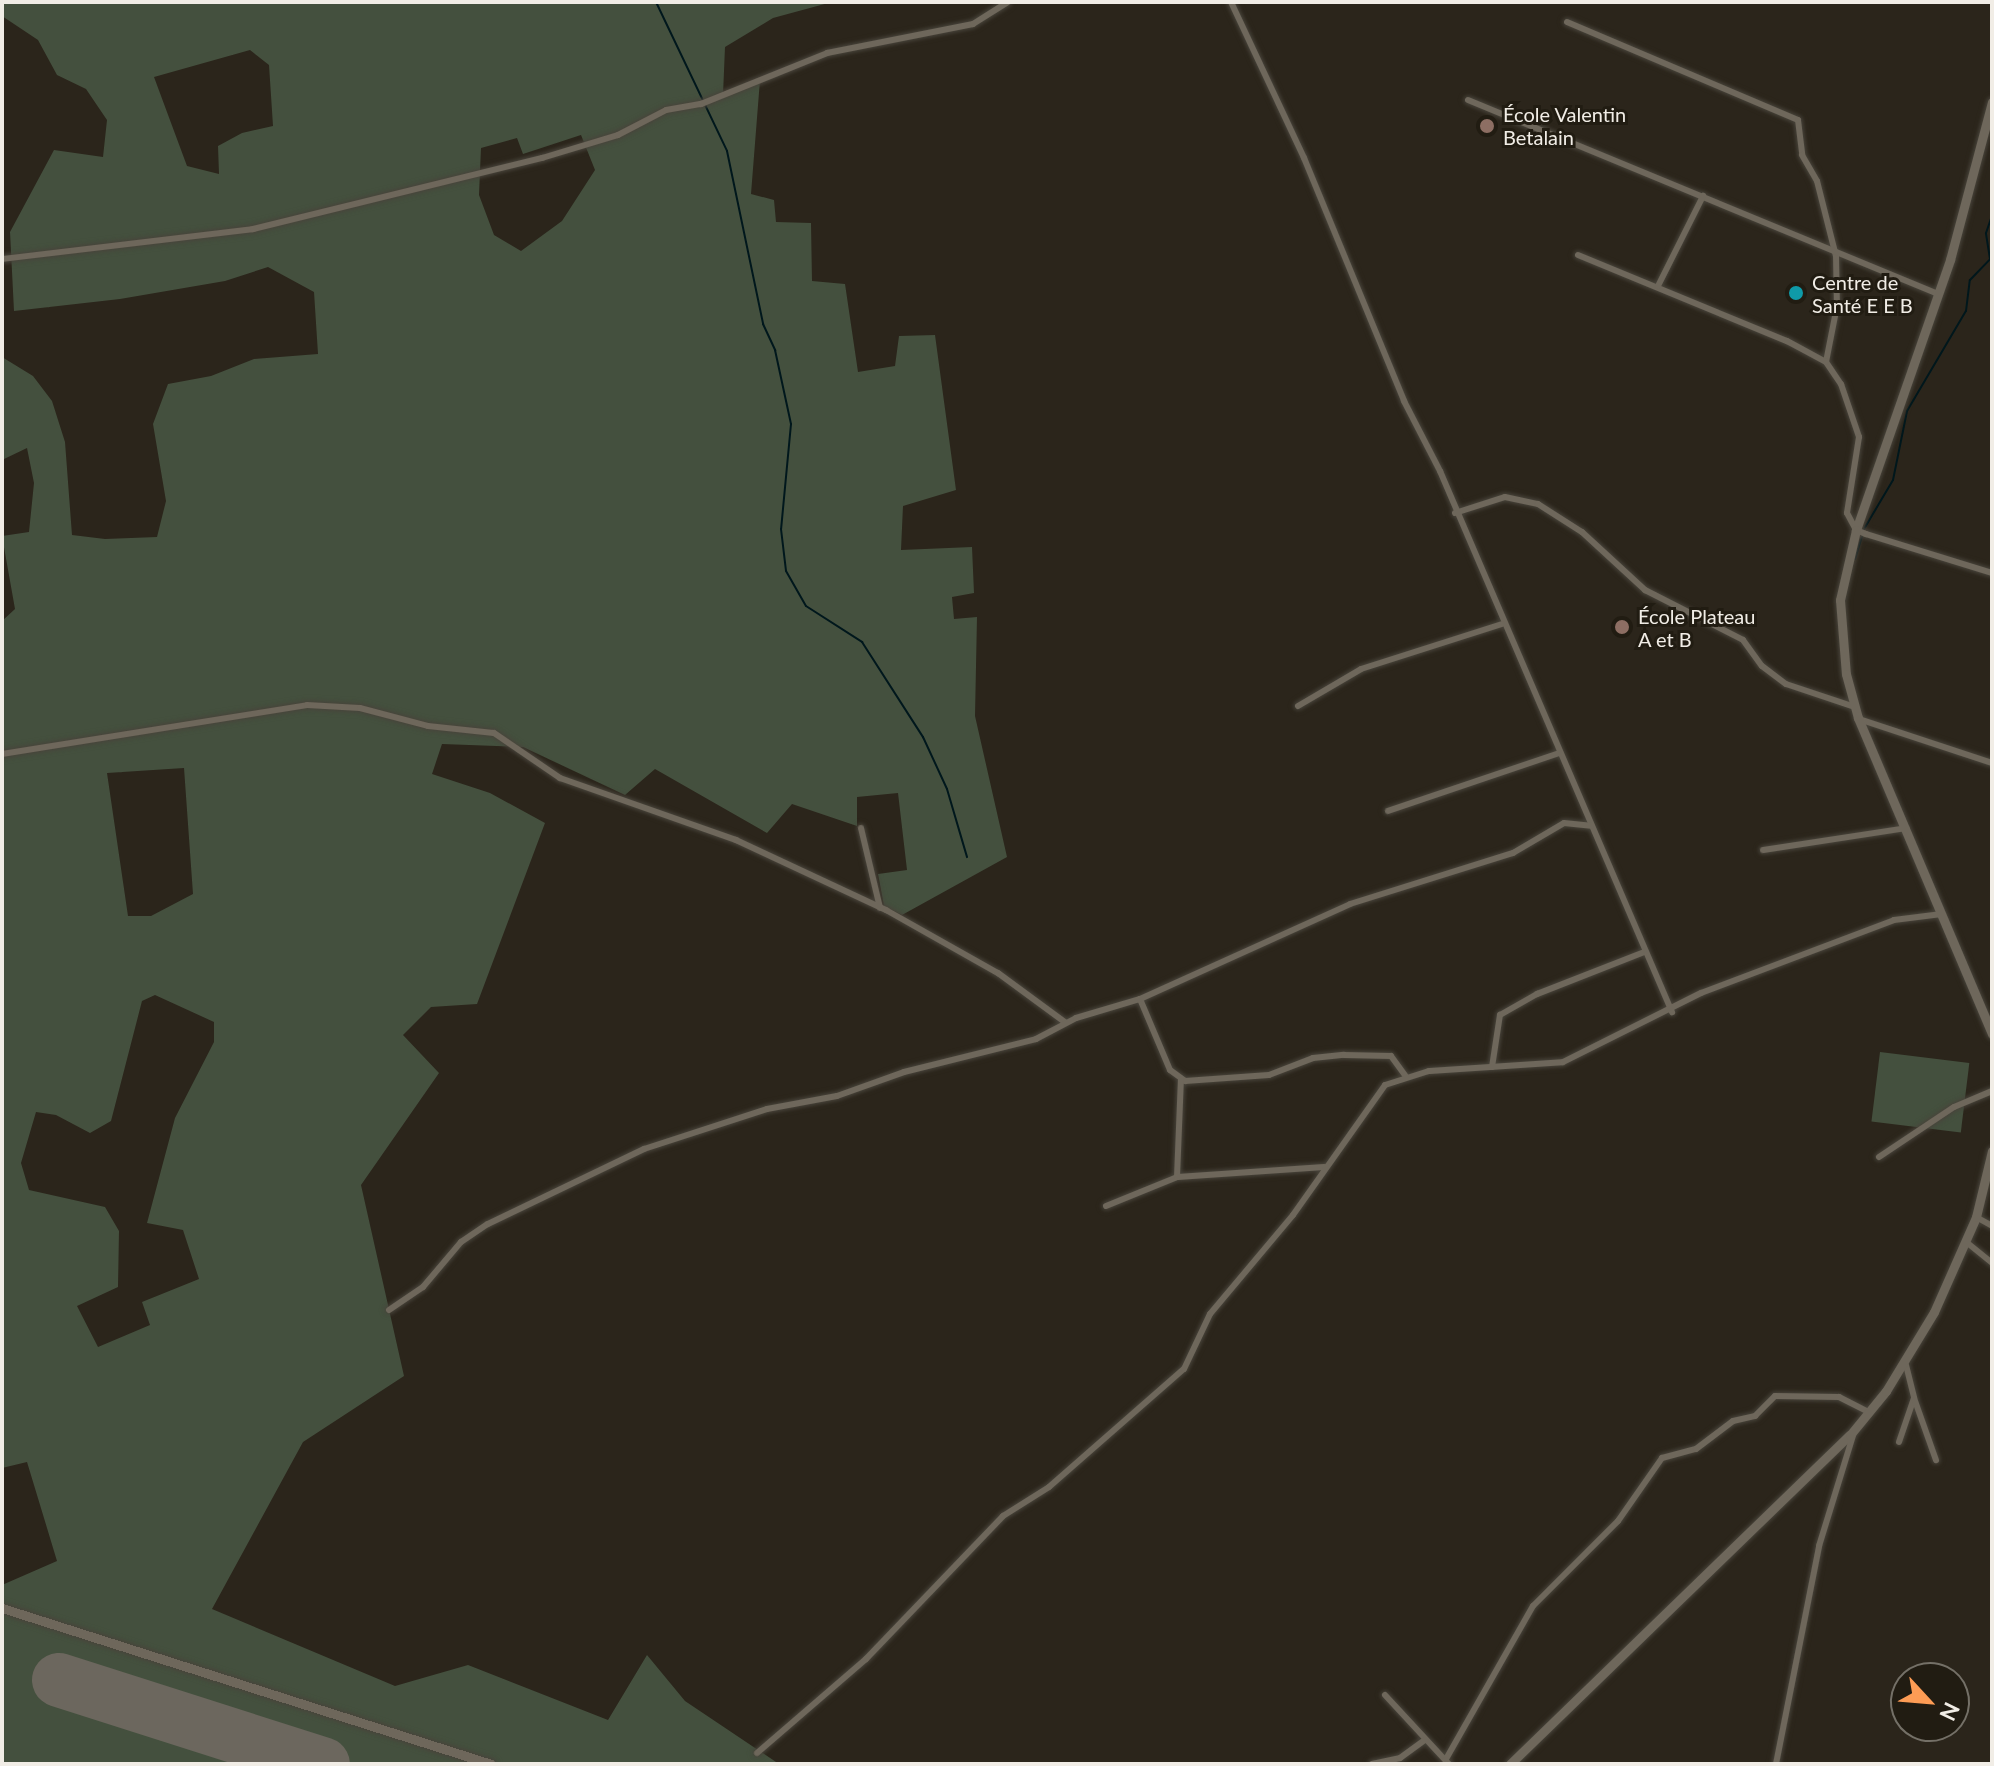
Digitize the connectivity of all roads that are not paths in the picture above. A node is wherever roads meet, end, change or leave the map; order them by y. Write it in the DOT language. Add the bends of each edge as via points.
graph roads {
  1 [pos="1008,2"];
  2 [pos="1231,2"];
  3 [pos="1567,22"];
  4 [pos="1468,100"];
  5 [pos="1992,102"];
  6 [pos="1703,196"];
  7 [pos="1578,255"];
  8 [pos="1836,256"];
  9 [pos="2,259"];
  10 [pos="1658,286"];
  11 [pos="1938,294"];
  12 [pos="1826,362"];
  13 [pos="1455,513"];
  14 [pos="1861,532"];
  15 [pos="1992,573"];
  16 [pos="1502,624"];
  17 [pos="1298,706"];
  18 [pos="1855,707"];
  19 [pos="1858,718"];
  20 [pos="1559,753"];
  21 [pos="2,754"];
  22 [pos="1992,763"];
  23 [pos="1388,811"];
  24 [pos="1591,826"];
  25 [pos="861,828"];
  26 [pos="1906,828"];
  27 [pos="1763,850"];
  28 [pos="880,908"];
  29 [pos="1942,914"];
  30 [pos="1644,952"];
  31 [pos="1140,999"];
  32 [pos="1672,1012"];
  33 [pos="1066,1023"];
  34 [pos="1992,1034"];
  35 [pos="1492,1067"];
  36 [pos="1406,1077"];
  37 [pos="1181,1079"];
  38 [pos="1992,1091"];
  39 [pos="1992,1151"];
  40 [pos="1879,1157"];
  41 [pos="1325,1167"];
  42 [pos="1177,1177"];
  43 [pos="1106,1206"];
  44 [pos="1976,1217"];
  45 [pos="1992,1226"];
  46 [pos="1965,1241"];
  47 [pos="1992,1263"];
  48 [pos="389,1310"];
  49 [pos="1906,1365"];
  50 [pos="1914,1398"];
  51 [pos="1869,1412"];
  52 [pos="1855,1428"];
  53 [pos="1899,1442"];
  54 [pos="1936,1460"];
  55 [pos="2,1608"];
  56 [pos="1385,1695"];
  57 [pos="1425,1740"];
  58 [pos="757,1753"];
  59 [pos="1448,1762"];
  60 [pos="491,1764"];
  61 [pos="1372,1764"];
  62 [pos="1510,1764"];
  63 [pos="1776,1764"];
  1 -- 9 [label="street" via="973,24 827,53 701,104 666,110 618,135 542,158 435,180 261,228"];
  2 -- 13 [label="street" via="1294,135"];
  3 -- 8 [label="street" via="1798,120 1802,155 1817,181"];
  4 -- 6 [label="street"];
  5 -- 11 [label="main road"];
  6 -- 8 [label="street"];
  6 -- 10 [label="street"];
  7 -- 10 [label="street"];
  8 -- 11 [label="street"];
  8 -- 12 [label="street" via="1837,306"];
  10 -- 12 [label="street"];
  11 -- 14 [label="main road"];
  12 -- 14 [label="street" via="1841,384 1859,437 1846,501"];
  13 -- 16 [label="street"];
  13 -- 18 [label="street" via="1505,497 1538,504 1582,532 1645,590 1743,640 1762,666 1786,684"];
  14 -- 15 [label="street"];
  14 -- 18 [label="main road" via="1840,600 1841,637"];
  16 -- 17 [label="street" via="1361,669"];
  16 -- 20 [label="street"];
  18 -- 19 [label="main road"];
  19 -- 22 [label="street"];
  19 -- 26 [label="main road"];
  20 -- 23 [label="street"];
  20 -- 24 [label="street"];
  21 -- 28 [label="street" via="271,708 360,708 414,724 494,733 560,778 736,840"];
  24 -- 30 [label="street"];
  24 -- 31 [label="street" via="1564,823 1513,853 1350,904"];
  25 -- 28 [label="street"];
  26 -- 27 [label="street"];
  26 -- 29 [label="main road"];
  28 -- 33 [label="street" via="998,973"];
  29 -- 32 [label="street" via="1894,920 1701,993"];
  29 -- 34 [label="main road"];
  30 -- 32 [label="street"];
  30 -- 35 [label="street" via="1537,994 1500,1015"];
  31 -- 33 [label="street"];
  31 -- 37 [label="street" via="1170,1070"];
  32 -- 35 [label="street" via="1563,1062"];
  33 -- 48 [label="street" via="1026,1042 904,1072 837,1096 767,1109 644,1149 475,1232 423,1287"];
  35 -- 36 [label="street"];
  36 -- 37 [label="street" via="1391,1056 1344,1055 1313,1058 1269,1075"];
  36 -- 41 [label="street" via="1378,1092 1356,1132"];
  37 -- 42 [label="street"];
  38 -- 40 [label="street" via="1954,1107"];
  39 -- 44 [label="main road"];
  41 -- 42 [label="street"];
  41 -- 58 [label="street" via="1293,1215 1210,1314 1184,1369 1049,1487 1003,1516 866,1659"];
  42 -- 43 [label="street"];
  44 -- 45 [label="street"];
  44 -- 46 [label="main road"];
  46 -- 47 [label="street"];
  46 -- 49 [label="main road"];
  49 -- 50 [label="street"];
  49 -- 51 [label="main road"];
  50 -- 53 [label="street"];
  50 -- 54 [label="street"];
  51 -- 52 [label="main road"];
  51 -- 59 [label="street" via="1839,1397 1775,1396 1755,1416 1733,1421 1696,1449 1662,1458 1618,1521 1533,1606"];
  52 -- 62 [label="main road"];
  52 -- 63 [label="street" via="1819,1546"];
  55 -- 60 [label="main road"];
  56 -- 57 [label="street"];
  57 -- 59 [label="street"];
  57 -- 61 [label="street" via="1400,1758"];
}
